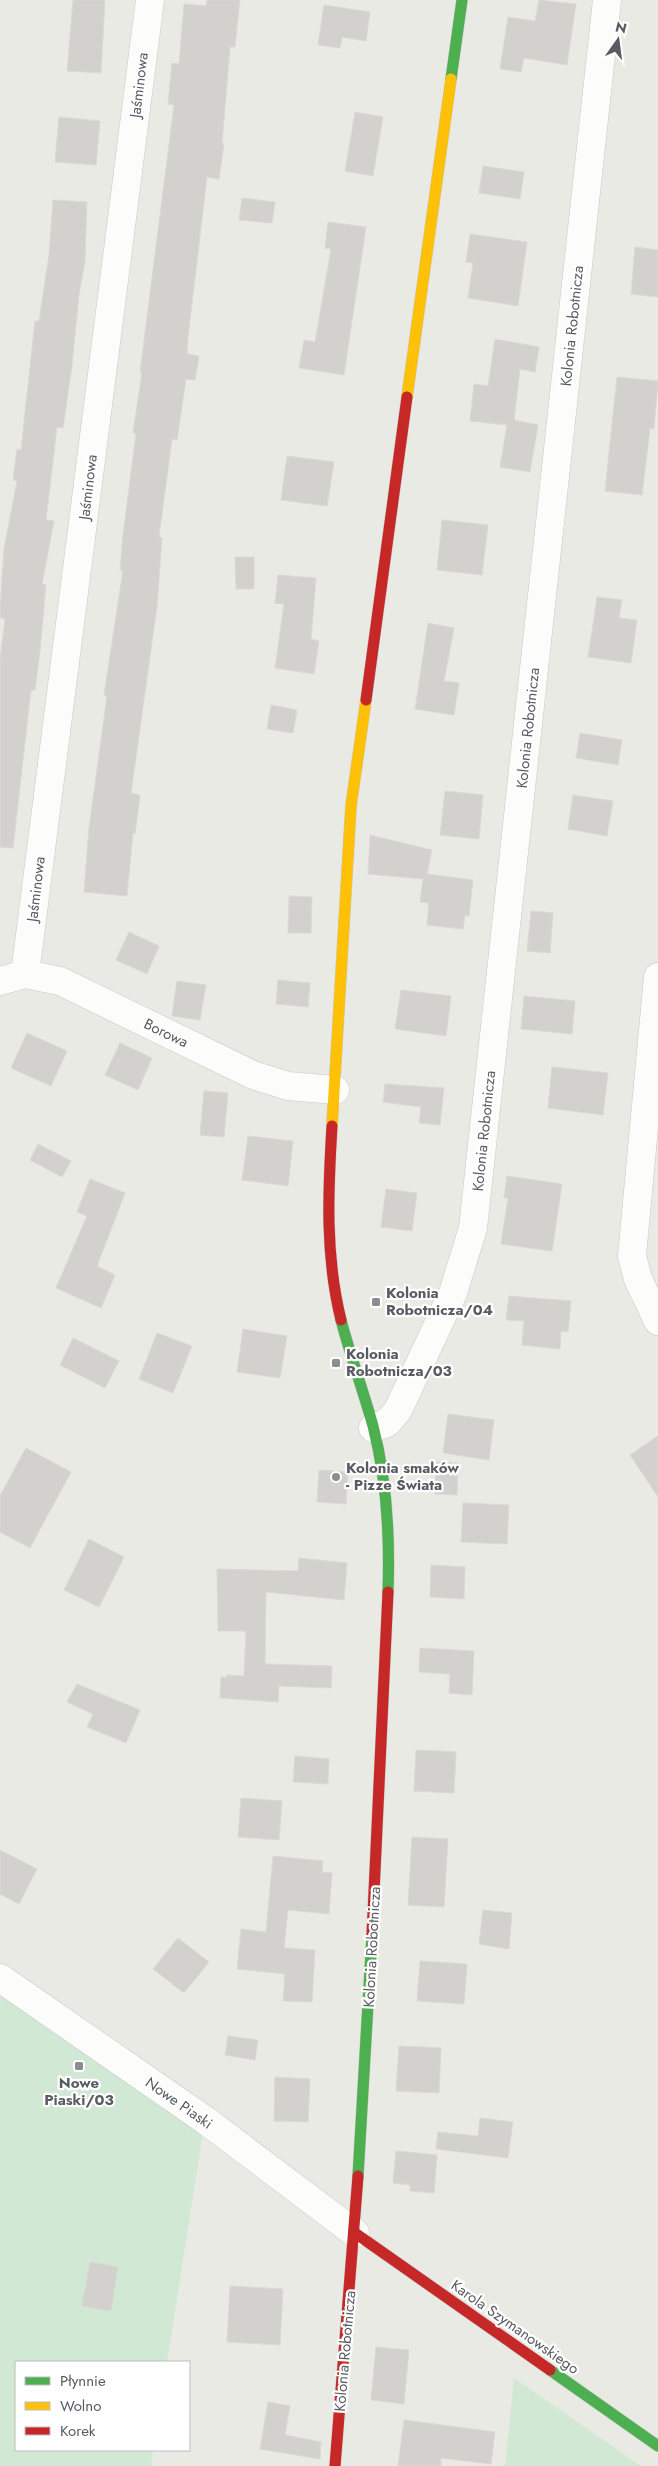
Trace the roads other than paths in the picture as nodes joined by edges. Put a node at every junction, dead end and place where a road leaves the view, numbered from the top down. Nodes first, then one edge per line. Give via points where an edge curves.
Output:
1 (150, 0) edge
2 (462, 0) edge
3 (607, 0) edge
4 (658, 977) edge
5 (12, 978) edge
6 (335, 1090) junction
7 (658, 1321) edge
8 (373, 1428) junction
9 (0, 1978) edge
10 (355, 2233) junction
11 (658, 2446) edge
12 (335, 2466) edge

1 - 5 street, Jaśminowa
2 - 6 street, Kolonia Robotnicza via 351,806
3 - 8 street, Kolonia Robotnicza via 473,1228 453,1293 398,1410 387,1423
4 - 7 street via 632,1256 638,1279
5 - 6 street, Borowa via 60,981 253,1075 288,1086
6 - 8 street, Kolonia Robotnicza via 330,1264 339,1311
8 - 10 street, Kolonia Robotnicza via 387,1505 389,1564 374,1922
9 - 10 street, Nowe Piaski via 204,2120
10 - 11 street, Karola Szymanowskiego
10 - 12 street, Kolonia Robotnicza

